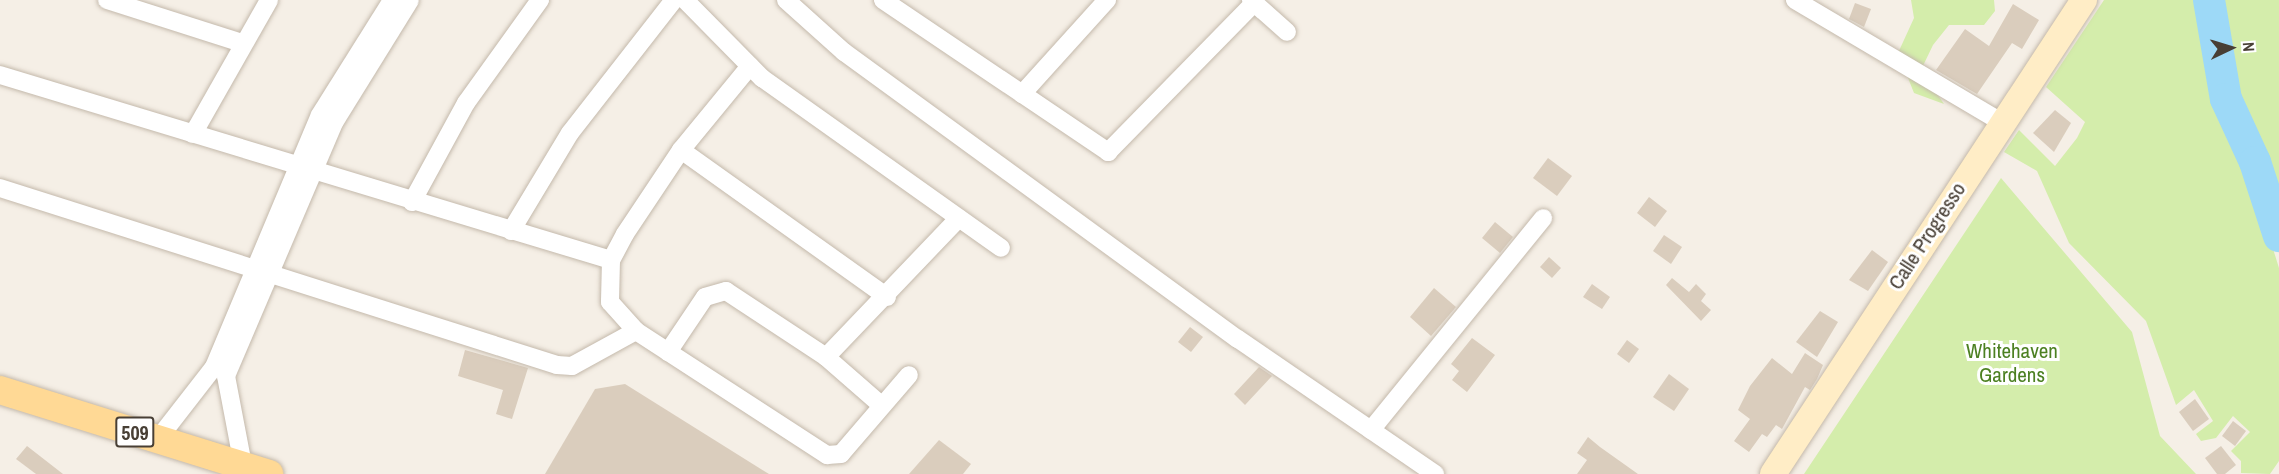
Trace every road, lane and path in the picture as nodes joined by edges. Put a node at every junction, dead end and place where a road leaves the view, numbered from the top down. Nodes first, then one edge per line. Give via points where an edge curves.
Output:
1 (107, 0) edge
2 (268, 0) edge
3 (392, 0) edge
4 (410, 0) edge
5 (540, 0) edge
6 (674, 0) edge
7 (685, 0) edge
8 (786, 0) edge
9 (884, 0) edge
10 (1107, 0) edge
11 (1795, 0) edge
12 (2084, 0) edge
13 (1253, 2) edge
14 (1287, 32) dead end
15 (242, 43) junction
16 (750, 66) junction
17 (0, 75) edge
18 (1022, 94) junction
19 (2000, 121) junction
20 (193, 134) junction
21 (681, 150) junction
22 (296, 167) junction
23 (313, 174) junction
24 (0, 189) edge
25 (412, 202) junction
26 (959, 218) junction
27 (1543, 219) dead end
28 (511, 231) junction
29 (1001, 248) dead end
30 (611, 260) junction
31 (254, 266) junction
32 (272, 272) junction
33 (887, 297) junction
34 (636, 331) junction
35 (668, 352) junction
36 (826, 357) junction
37 (218, 374) junction
38 (909, 375) dead end
39 (0, 390) edge
40 (882, 405) junction
41 (1371, 430) junction
42 (158, 439) junction
43 (243, 469) edge
44 (1435, 474) edge
45 (1773, 474) edge

1 - 15 street
2 - 15 street
3 - 22 street via 320,115
4 - 23 street via 335,121
5 - 25 street via 466,103
6 - 28 street via 570,133
7 - 16 street
8 - 41 street via 844,52
9 - 18 street
10 - 18 street
11 - 19 street
12 - 19 main road, Calle Progresso
13 - 14 street
13 - 18 street via 1108,152
15 - 20 street
16 - 21 street
16 - 26 street
17 - 20 street
19 - 45 main road, Calle Progresso
20 - 22 street
21 - 30 street
21 - 33 street
22 - 23 street
22 - 31 street
23 - 25 street
23 - 32 street
24 - 31 street
25 - 28 street
26 - 29 street
26 - 33 street
27 - 41 street
28 - 30 street
30 - 34 street via 610,302
31 - 32 street
31 - 37 street
32 - 34 street via 557,365 572,366
32 - 37 street
33 - 36 street
34 - 35 street
35 - 36 street via 705,297 726,291
35 - 40 street via 827,455 841,454
36 - 40 street
37 - 42 street
37 - 43 street
38 - 40 street
39 - 42 main road, 509
41 - 44 street
42 - 43 main road, 509

